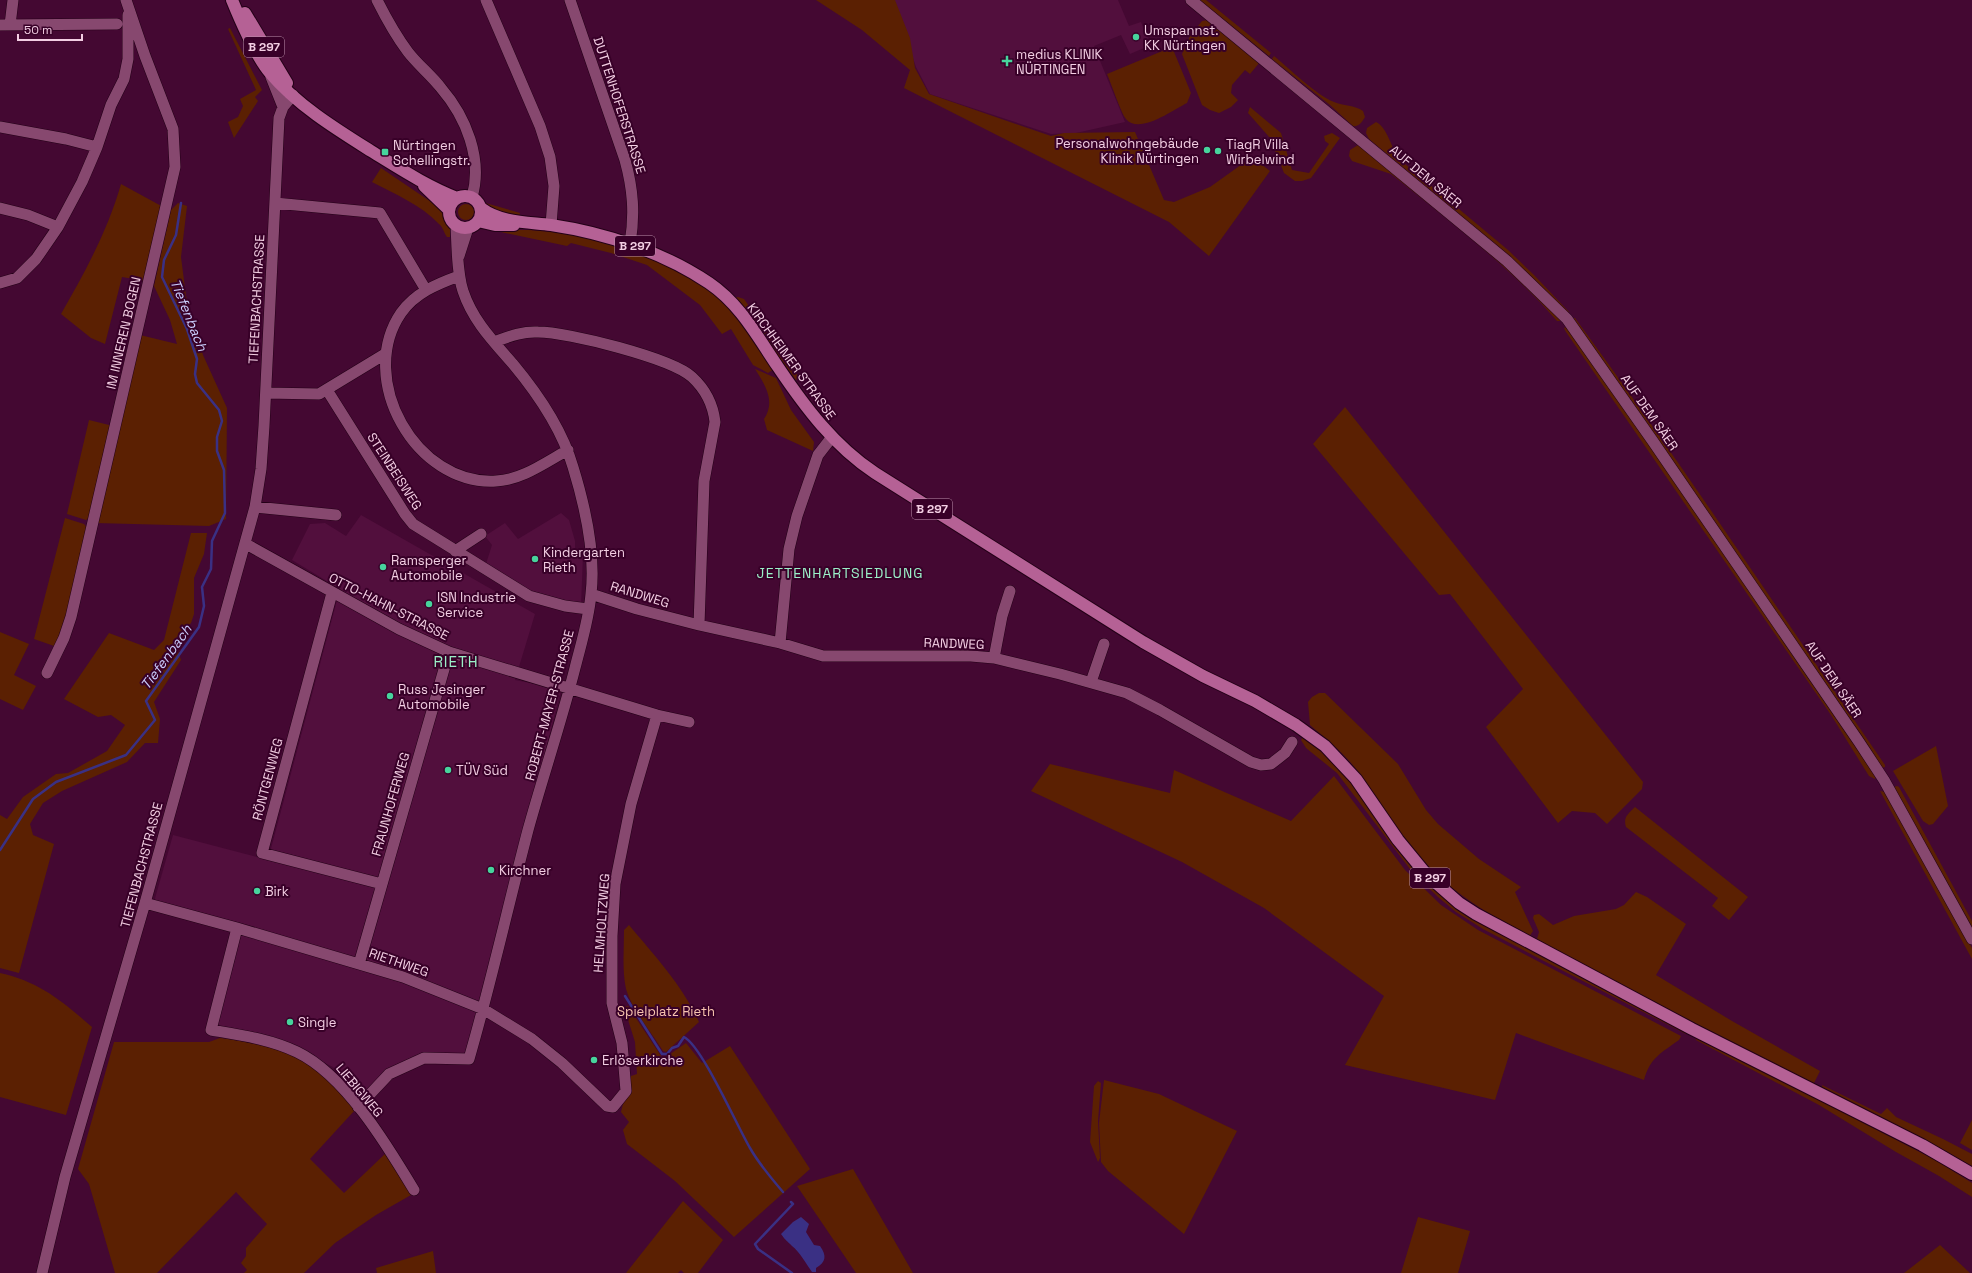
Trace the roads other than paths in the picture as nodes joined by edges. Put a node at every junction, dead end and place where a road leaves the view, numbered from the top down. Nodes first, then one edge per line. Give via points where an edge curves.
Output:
1 (13, 0) edge
2 (233, 0) edge
3 (377, 0) edge
4 (486, 0) edge
5 (570, 0) edge
6 (1191, 0) edge
7 (127, 4) edge
8 (117, 24) dead end
9 (5, 25) edge
10 (270, 72) junction
11 (293, 95) junction
12 (283, 107) junction
13 (0, 128) edge
14 (97, 147) junction
15 (419, 180) junction
16 (472, 197) junction
17 (457, 198) junction
18 (275, 203) junction
19 (0, 208) edge
20 (481, 208) junction
21 (449, 210) junction
22 (473, 224) junction
23 (533, 224) junction
24 (456, 225) junction
25 (551, 225) junction
26 (58, 227) junction
27 (630, 244) junction
28 (459, 258) junction
29 (458, 276) junction
30 (0, 283) edge
31 (426, 290) junction
32 (494, 342) junction
33 (385, 354) junction
34 (327, 390) junction
35 (266, 394) junction
36 (832, 437) junction
37 (568, 450) junction
38 (255, 507) junction
39 (336, 515) dead end
40 (481, 534) dead end
41 (246, 544) junction
42 (455, 551) junction
43 (1010, 591) dead end
44 (332, 594) junction
45 (591, 594) junction
46 (588, 609) junction
47 (698, 625) junction
48 (780, 643) junction
49 (1104, 644) dead end
50 (449, 652) junction
51 (994, 658) junction
52 (47, 673) dead end
53 (1091, 682) junction
54 (570, 688) junction
55 (657, 715) junction
56 (689, 722) dead end
57 (1292, 742) dead end
58 (382, 884) junction
59 (145, 903) junction
60 (237, 928) junction
61 (1972, 939) edge
62 (360, 964) junction
63 (483, 1009) junction
64 (358, 1107) junction
65 (613, 1107) joint
66 (1972, 1174) edge
67 (414, 1190) dead end
68 (42, 1273) edge

1 - 9 street
2 - 10 main road, B 297 via 251,42
2 - 11 main road, B 297 via 243,11
3 - 16 street via 409,53 442,88 458,112 475,154 477,171
4 - 25 street via 540,126 550,157 554,186
5 - 27 street, DUTTENHOFERSTRASSE via 631,182 634,223
6 - 61 street, AUF DEM SÄER via 1507,261 1567,319 1884,780
7 - 14 street via 128,59 124,79 111,105
7 - 52 street, IM INNEREN BOGEN via 173,129 176,167 71,617
8 - 9 street
10 - 11 main road, B 297
10 - 12 street
11 - 12 street, TIEFENBACHSTRASSE
11 - 15 main road, B 297 via 314,113
12 - 18 street, TIEFENBACHSTRASSE via 279,118
13 - 14 street
14 - 26 street
15 - 17 main road, B 297
15 - 21 main road, B 297
16 - 17 main road, B 297 via 467,195
16 - 20 main road, KIRCHHEIMER STRASSE / B 297
17 - 21 main road
18 - 31 street via 380,213
18 - 35 street, TIEFENBACHSTRASSE
19 - 26 street via 28,215
20 - 22 main road
20 - 23 main road, KIRCHHEIMER STRASSE / B 297 via 501,218
21 - 24 main road, B 297
22 - 23 main road, KIRCHHEIMER STRASSE / B 297
22 - 24 main road, KIRCHHEIMER STRASSE / B 297
22 - 28 street, ROBERT-MAYER-STRASSE
23 - 25 main road, KIRCHHEIMER STRASSE / B 297
24 - 28 street, ROBERT-MAYER-STRASSE
25 - 27 main road, KIRCHHEIMER STRASSE / B 297
26 - 30 street via 25,272 17,278
27 - 36 main road, KIRCHHEIMER STRASSE / B 297 via 694,274 726,297 752,327 801,400
28 - 29 street, ROBERT-MAYER-STRASSE
29 - 31 street
29 - 32 street, ROBERT-MAYER-STRASSE via 471,312
31 - 33 street via 402,312 390,333
32 - 37 street, ROBERT-MAYER-STRASSE via 532,388 558,428
32 - 47 street via 518,334 538,332 608,345 678,368 691,376 702,388 712,406 715,422 704,481
33 - 34 street
33 - 37 street via 388,387 406,430 424,453 452,473 466,479 503,480 532,470
34 - 35 street via 319,394
34 - 42 street, STEINBEISWEG via 405,514 413,524
35 - 38 street, TIEFENBACHSTRASSE via 261,469
36 - 48 street via 818,455 797,516 791,542
36 - 66 main road, KIRCHHEIMER STRASSE / B 297 via 862,465 988,546 1143,642 1203,676 1255,701 1325,746 1356,779 1398,840 1426,874 1459,903 1476,914 1692,1029 1922,1145
37 - 45 street, ROBERT-MAYER-STRASSE via 587,523
38 - 39 street
38 - 41 street, TIEFENBACHSTRASSE
40 - 42 street
41 - 44 street, OTTO-HAHN-STRASSE
41 - 59 street, TIEFENBACHSTRASSE
42 - 46 street, STEINBEISWEG via 529,596 565,606
43 - 51 street
44 - 50 street, OTTO-HAHN-STRASSE
44 - 58 street, RÖNTGENWEG via 262,853
45 - 46 street, ROBERT-MAYER-STRASSE
45 - 47 street, RANDWEG
46 - 54 street, ROBERT-MAYER-STRASSE
47 - 48 street, RANDWEG
48 - 51 street, RANDWEG via 823,656
49 - 53 street
50 - 54 street, OTTO-HAHN-STRASSE
50 - 58 street, FRAUNHOFERWEG
51 - 53 street, RANDWEG
53 - 57 street, RANDWEG via 1127,693 1251,762 1261,765 1270,764 1281,756
54 - 55 street, OTTO-HAHN-STRASSE
54 - 63 street, ROBERT-MAYER-STRASSE via 528,830
55 - 56 street, OTTO-HAHN-STRASSE
55 - 65 street, HELMHOLTZWEG via 631,804 615,884 612,1003 622,1043 626,1091
58 - 62 street, FRAUNHOFERWEG
59 - 60 street, RIETHWEG
59 - 68 street, TIEFENBACHSTRASSE via 80,1124
60 - 62 street, RIETHWEG
60 - 64 street, LIEBIGWEG via 211,1030 264,1040 298,1052 325,1069
62 - 63 street, RIETHWEG via 404,977
63 - 64 street, ROBERT-MAYER-STRASSE via 469,1059 424,1058 389,1074
63 - 65 street, RIETHWEG via 532,1039 562,1063 607,1106
64 - 67 street, LIEBIGWEG via 381,1136

